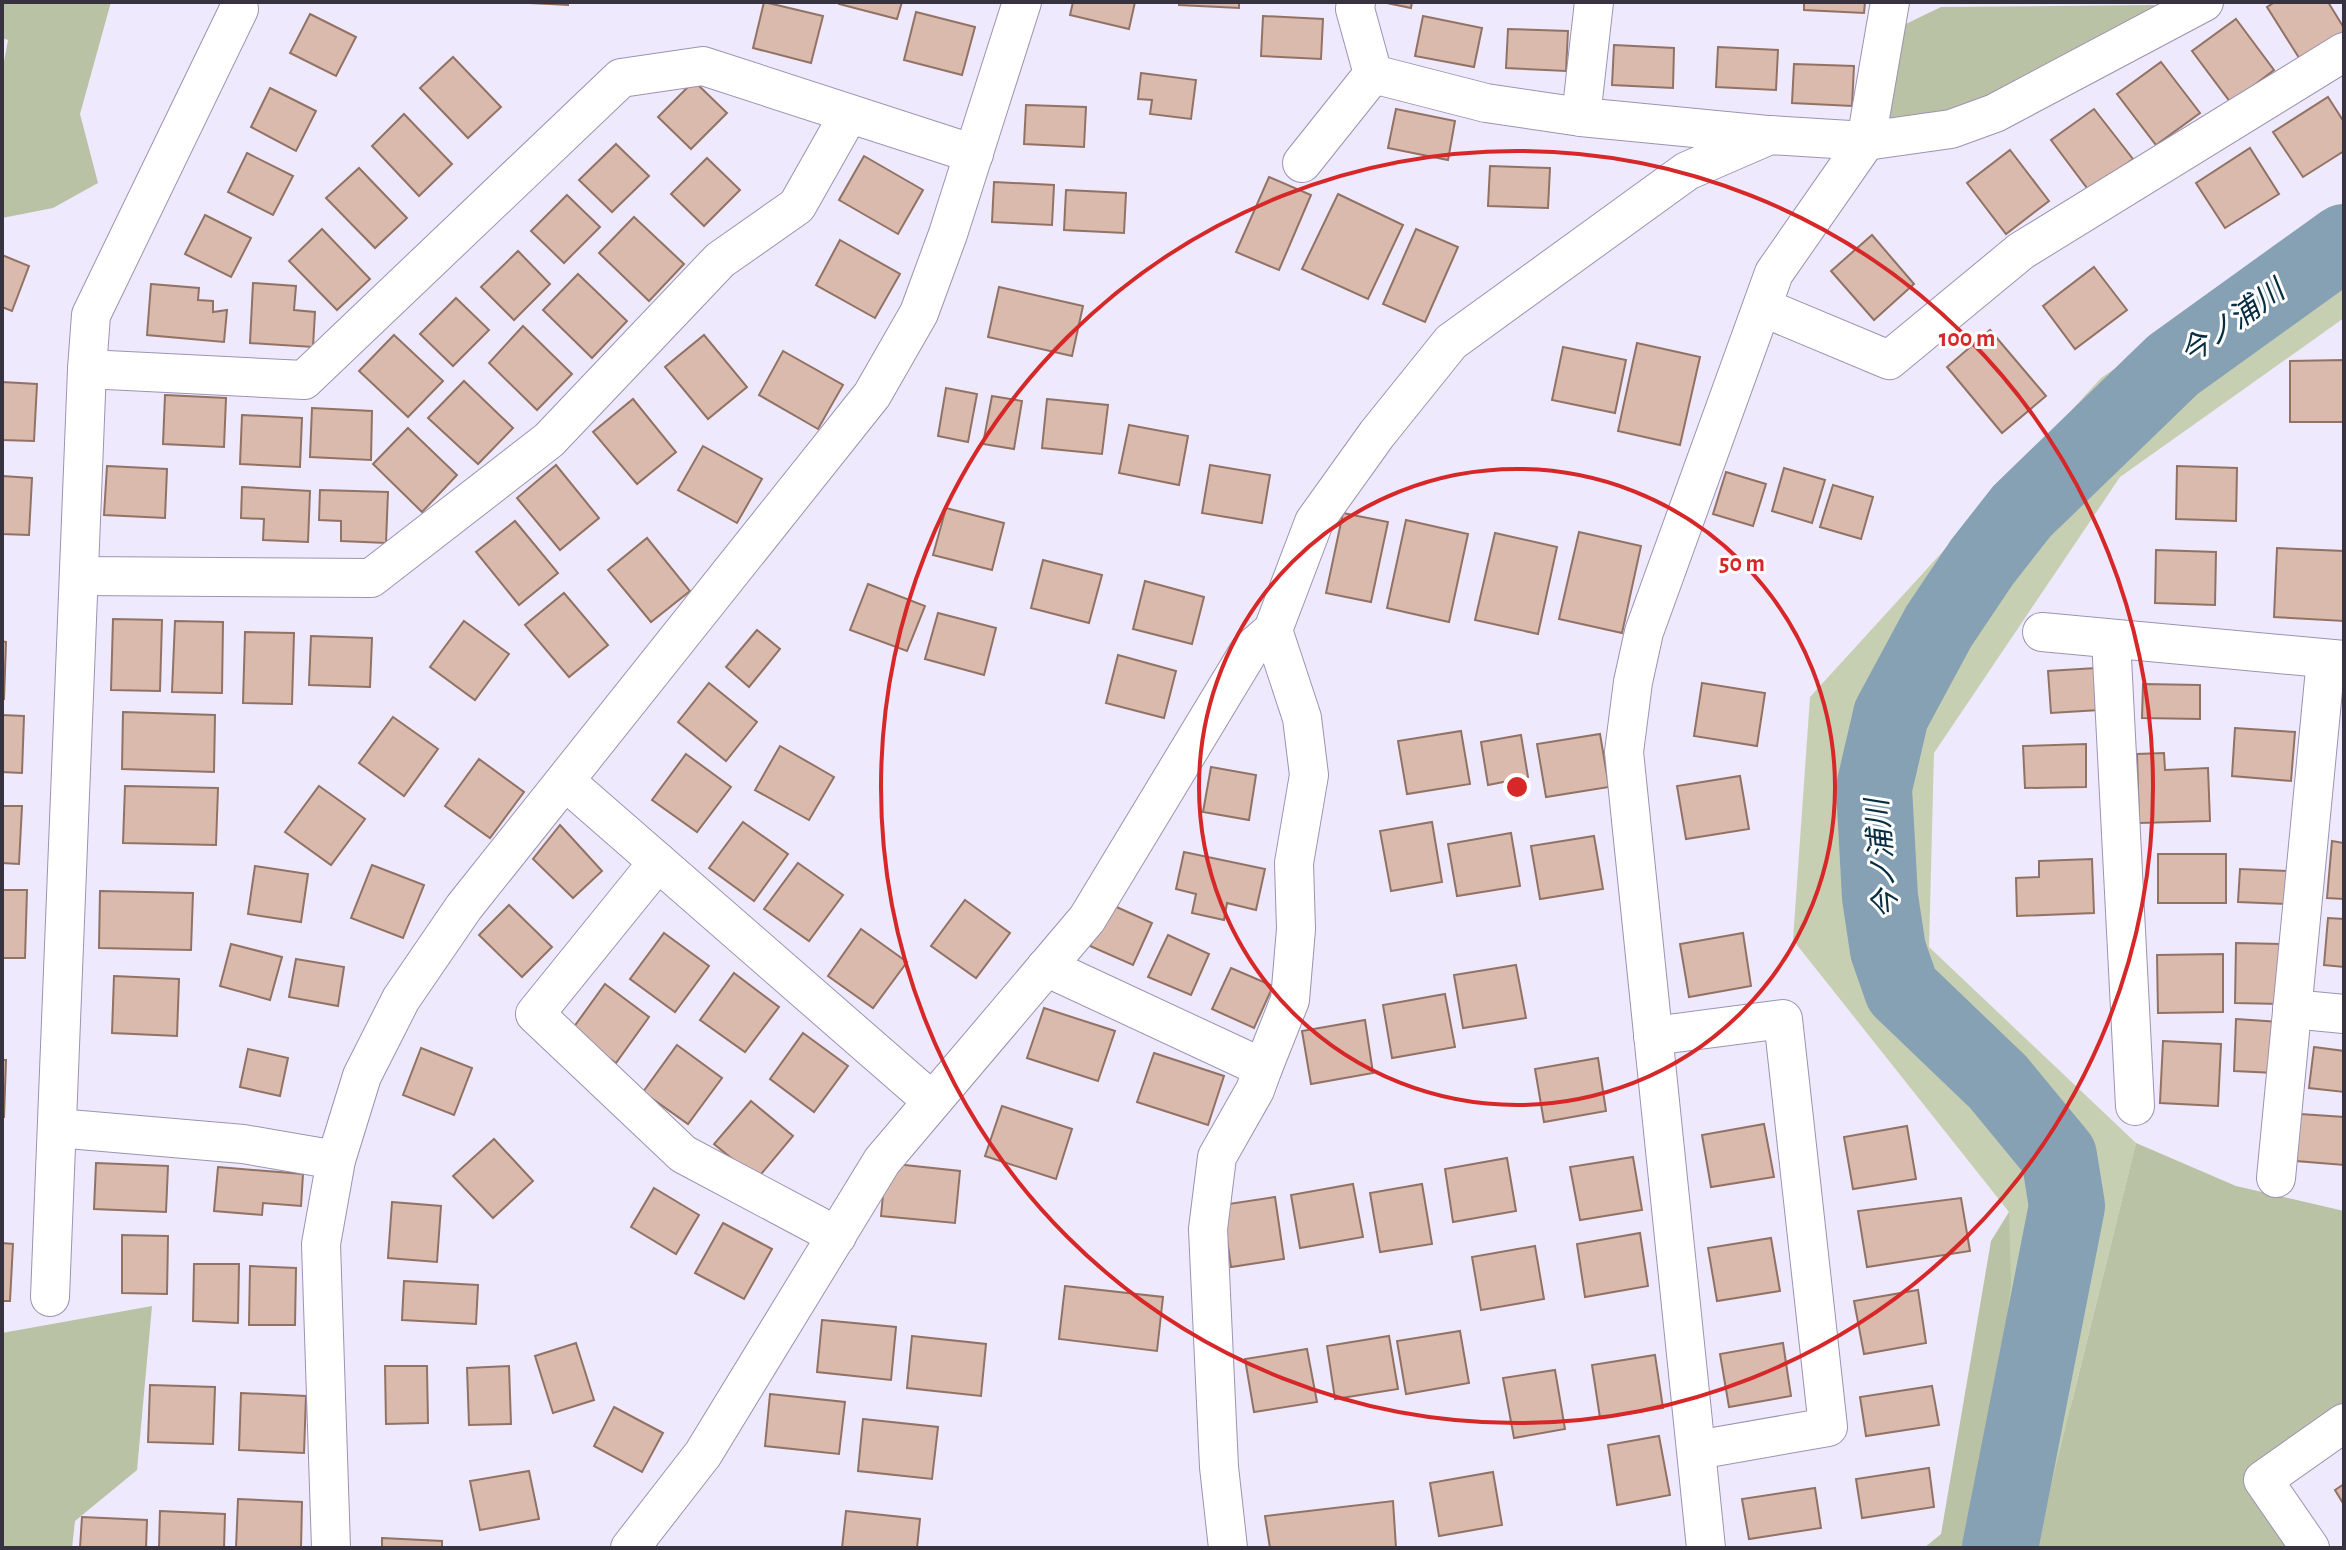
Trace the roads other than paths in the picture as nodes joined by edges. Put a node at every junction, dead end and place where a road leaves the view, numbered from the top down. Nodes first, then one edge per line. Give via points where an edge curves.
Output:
1 (1022, 2) edge
2 (1356, 2) edge
3 (1594, 2) edge
4 (1890, 2) edge
5 (2204, 2) edge
6 (239, 9) dead end
7 (2344, 52) edge
8 (1373, 74) junction
9 (849, 114) junction
10 (1581, 117) junction
11 (1770, 135) junction
12 (1866, 141) junction
13 (974, 154) junction
14 (1302, 163) dead end
15 (1762, 307) junction
16 (87, 369) junction
17 (79, 576) junction
18 (1273, 630) junction
19 (2042, 632) dead end
20 (2111, 639) junction
21 (2335, 659) edge
22 (565, 781) junction
23 (658, 862) junction
24 (1046, 967) junction
25 (2292, 1009) junction
26 (2344, 1014) edge
27 (1653, 1036) junction
28 (1263, 1068) junction
29 (932, 1101) junction
30 (2135, 1106) dead end
31 (57, 1128) junction
32 (336, 1160) junction
33 (2276, 1178) dead end
34 (837, 1236) junction
35 (50, 1297) dead end
36 (2344, 1423) edge
37 (1697, 1450) junction
38 (331, 1548) edge
39 (630, 1548) edge
40 (1228, 1548) edge
41 (1706, 1548) edge
42 (2310, 1548) edge

1 - 13 street
2 - 8 street
3 - 10 street
4 - 12 street
5 - 12 street via 1995,113 1951,129
6 - 16 street via 91,315
7 - 15 street via 2021,251 1889,360
8 - 10 street via 1486,103
8 - 14 street
9 - 13 street
9 - 16 street via 703,66 621,78 304,380
9 - 17 street via 797,206 720,260 549,440 371,578
10 - 11 street
11 - 12 street
11 - 18 street via 1687,171 1451,342 1314,522
12 - 15 street via 1774,273
13 - 22 street via 919,313 872,395
15 - 27 street via 1644,632 1633,682 1624,752
16 - 17 street
17 - 31 street
18 - 24 street via 1249,651 1087,919
18 - 28 street via 1302,718 1309,775 1294,863 1290,1000
19 - 20 street
20 - 21 street
20 - 30 street
21 - 25 street
22 - 23 street
22 - 32 street via 464,907 401,999 362,1076
23 - 29 street
23 - 34 street via 535,1014 683,1154
24 - 28 street
24 - 29 street
25 - 26 street
25 - 33 street
27 - 37 street
27 - 37 street via 1783,1019 1828,1427
28 - 40 street via 1217,1157 1208,1229
29 - 34 street via 882,1161
31 - 32 street via 243,1144
31 - 35 street
32 - 38 street via 321,1244
34 - 39 street via 703,1454
36 - 42 street via 2263,1480
37 - 41 street

